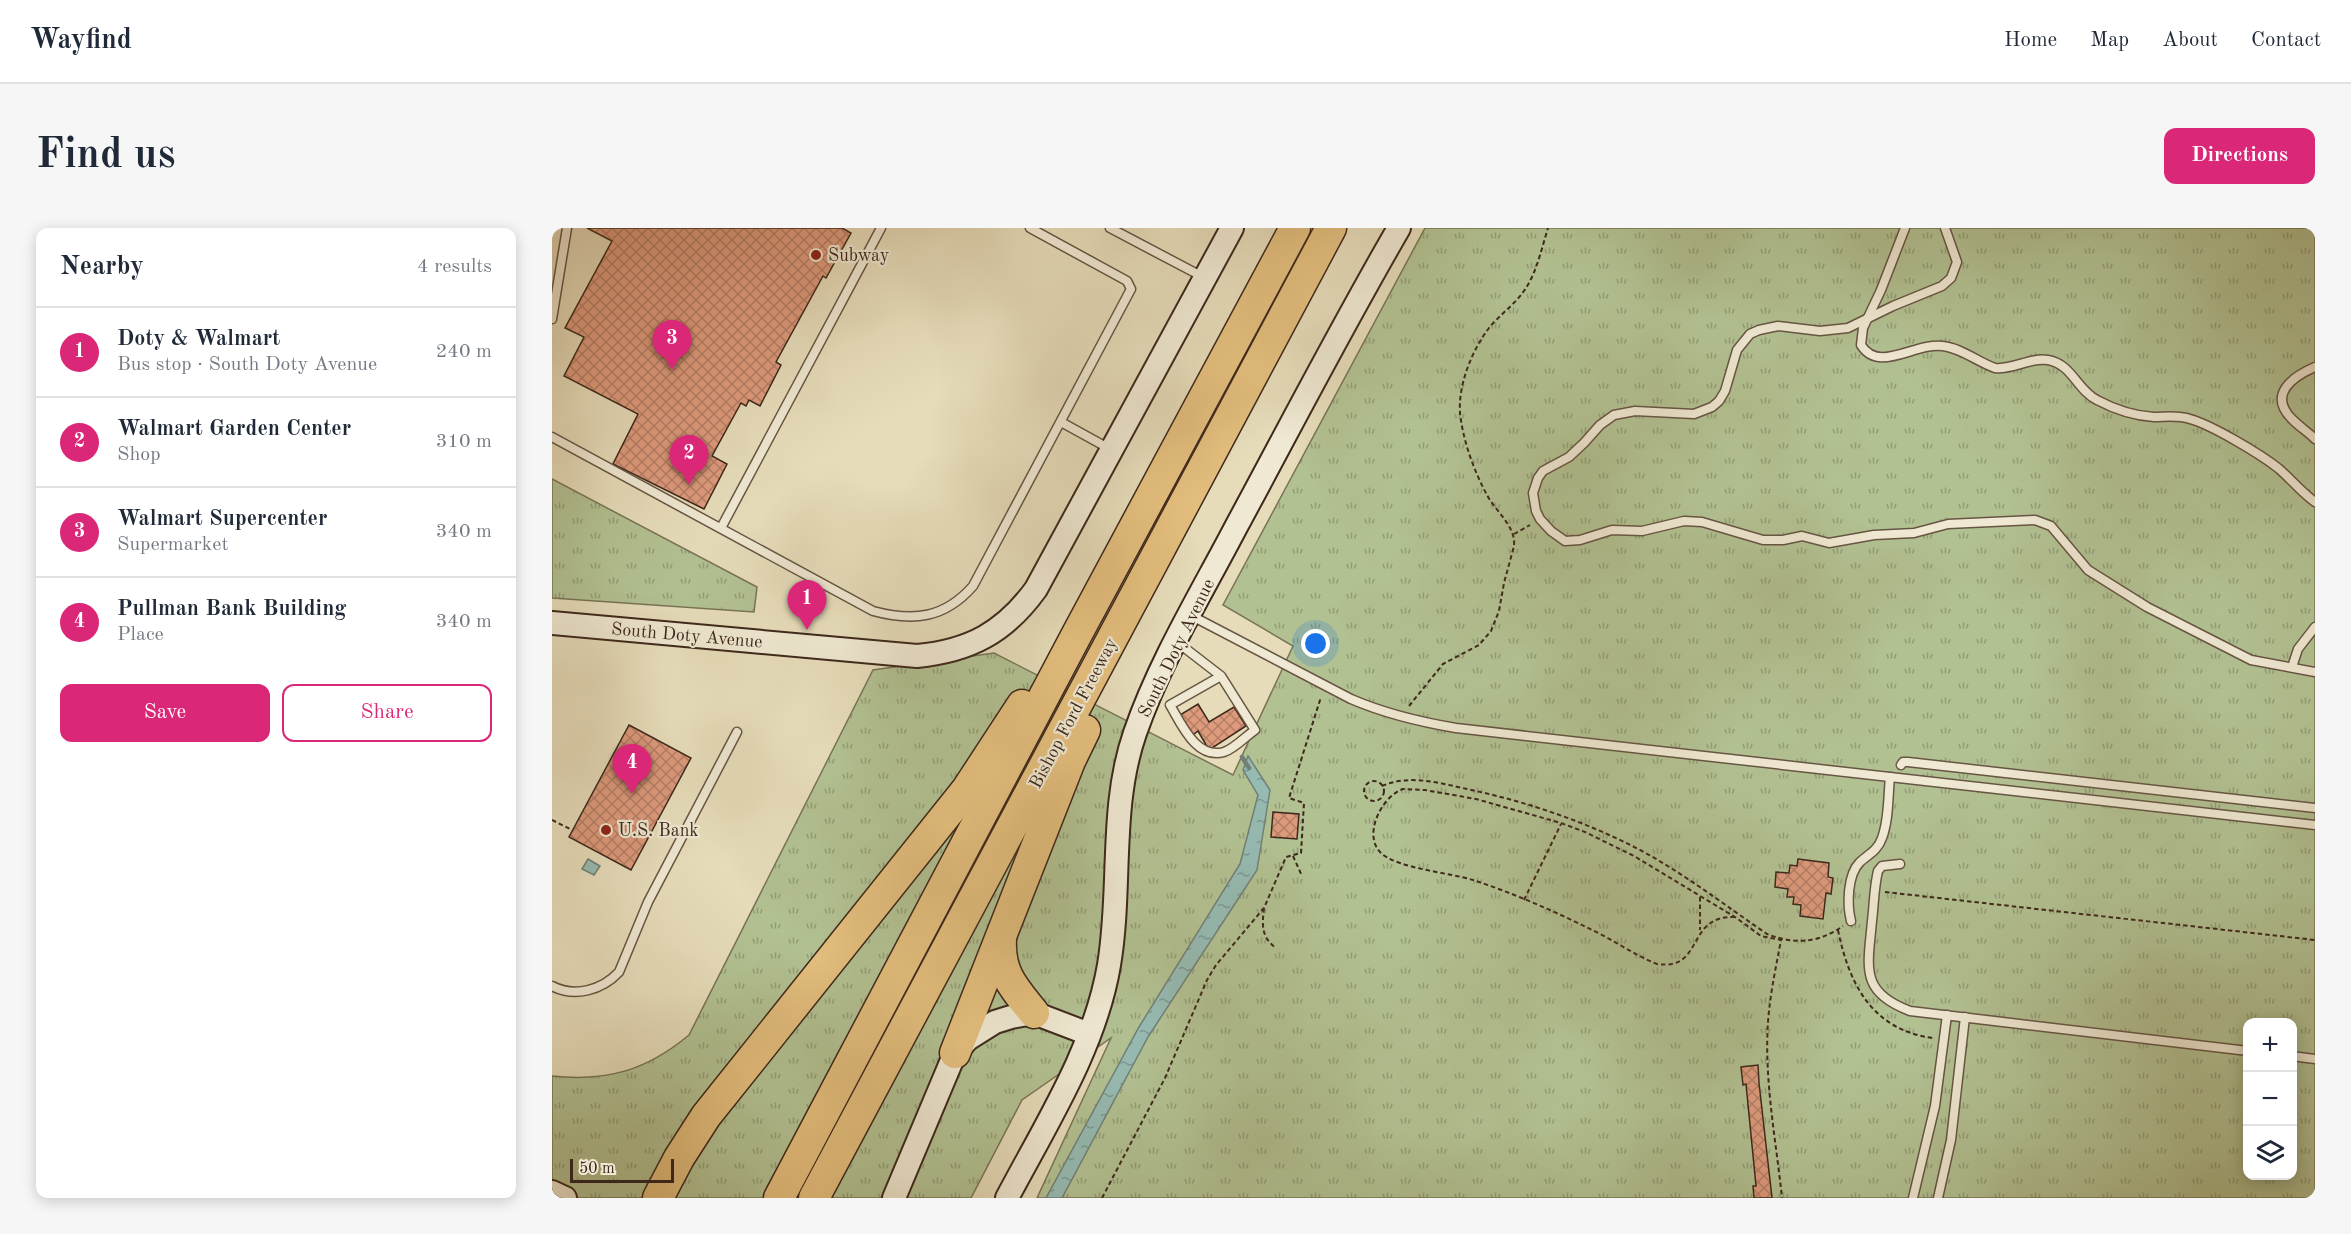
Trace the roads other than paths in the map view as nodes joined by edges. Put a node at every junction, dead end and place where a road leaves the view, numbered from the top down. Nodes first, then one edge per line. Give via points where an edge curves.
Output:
1 (567, 228) edge
2 (881, 228) edge
3 (1030, 228) edge
4 (1110, 228) edge
5 (1232, 228) edge
6 (1295, 228) edge
7 (1331, 228) edge
8 (1399, 228) edge
9 (1905, 228) edge
10 (1945, 228) edge
11 (1206, 278) junction
12 (1867, 318) junction
13 (552, 319) edge
14 (2315, 367) edge
15 (1061, 422) junction
16 (552, 437) edge
17 (2315, 439) edge
18 (1111, 449) junction
19 (2315, 502) edge
20 (721, 528) junction
21 (1154, 559) junction
22 (1190, 615) junction
23 (552, 623) edge
24 (2315, 627) edge
25 (1077, 634) junction
26 (1176, 642) junction
27 (2292, 667) junction
28 (2315, 672) edge
29 (1221, 676) junction
30 (736, 732) dead end
31 (1901, 765) dead end
32 (1890, 777) junction
33 (2315, 808) edge
34 (2315, 825) edge
35 (1900, 864) dead end
36 (1851, 921) road end
37 (1001, 936) junction
38 (552, 986) edge
39 (1034, 1013) junction
40 (1947, 1015) junction
41 (1965, 1017) junction
42 (1089, 1034) junction
43 (2243, 1051) edge
44 (955, 1053) junction
45 (2297, 1057) edge
46 (2315, 1059) edge
47 (552, 1192) edge
48 (565, 1198) edge
49 (658, 1198) edge
50 (779, 1198) edge
51 (814, 1198) edge
52 (894, 1198) edge
53 (1007, 1198) edge
54 (1913, 1198) edge
55 (1938, 1198) edge

1 - 13 lane
2 - 20 lane
3 - 15 lane via 1130,286
4 - 11 lane
5 - 11 street, South Doty Avenue
6 - 25 highway, Bishop Ford Freeway
7 - 21 highway, Bishop Ford Freeway
8 - 22 street, South Doty Avenue via 1352,308
9 - 12 lane
10 - 12 lane via 1957,262 1951,278 1932,291
11 - 18 street, South Doty Avenue
12 - 19 lane via 1862,345 1875,357 1888,358 1933,345 1947,346 1995,368 2042,360 2058,363 2086,392 2111,406 2140,415 2187,417 2206,425 2278,469
12 - 27 lane via 1834,330 1778,326 1750,334 1737,350 1719,401 1703,412 1688,415 1635,411 1607,419 1576,451 1538,478 1533,493 1540,519 1559,537 1572,542 1612,530 1642,531 1683,521 1702,522 1763,540 1802,536 1829,543 1914,533 1948,524 2035,520 2051,526 2088,570 2147,608 2251,660
14 - 17 lane via 2289,381 2283,401 2293,420
15 - 18 lane
15 - 20 lane via 973,586 962,600 942,611 911,617 873,611
16 - 20 lane
18 - 23 street, South Doty Avenue via 1024,605 993,632 954,650 896,655
21 - 37 highway via 1114,666 1070,761
21 - 51 highway, Bishop Ford Freeway
22 - 26 street, South Doty Avenue
22 - 32 lane via 1325,686 1398,716 1456,728
24 - 27 lane via 2298,649
25 - 49 highway via 1043,671 967,789 706,1116
25 - 50 highway, Bishop Ford Freeway
26 - 29 lane
26 - 42 street, South Doty Avenue via 1135,733 1127,763 1117,830 1109,967
27 - 28 lane
29 - 29 lane via 1256,730 1224,752 1210,752 1191,739 1170,705
30 - 38 lane via 648,902 619,972 611,981 589,990 567,991
31 - 33 lane via 1908,762
32 - 34 lane
32 - 36 lane via 1881,841 1854,870
35 - 40 lane via 1882,866 1876,876 1869,974 1876,990 1890,1003 1910,1011
37 - 39 highway via 1004,971
37 - 44 highway
39 - 42 street
39 - 44 street via 995,1022 968,1039
40 - 41 lane
40 - 54 lane via 1935,1106
41 - 43 lane
41 - 55 lane via 1951,1140
42 - 53 street, South Doty Avenue via 1074,1071
44 - 52 street
45 - 46 lane
47 - 48 street

